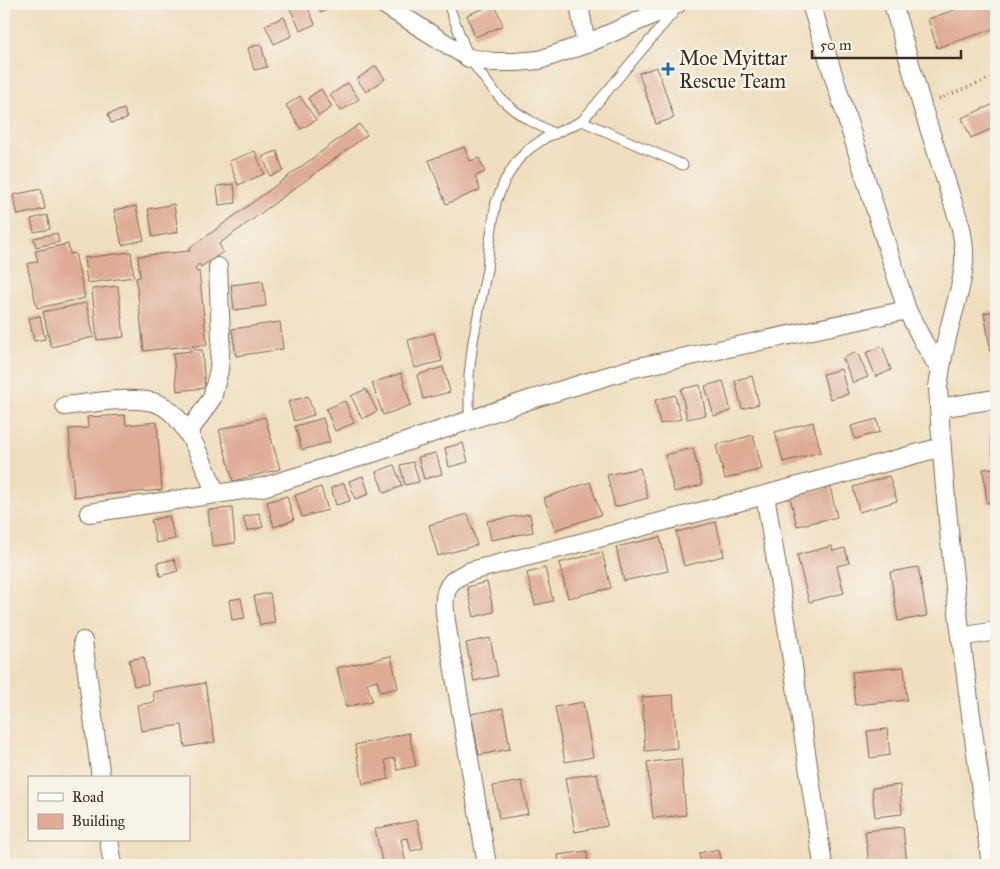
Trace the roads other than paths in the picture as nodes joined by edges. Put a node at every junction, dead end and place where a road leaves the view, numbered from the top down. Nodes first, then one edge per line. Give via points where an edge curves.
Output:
1 (383, 4) edge
2 (448, 4) edge
3 (579, 4) edge
4 (677, 4) edge
5 (681, 4) edge
6 (811, 4) edge
7 (893, 4) edge
8 (586, 44) junction
9 (469, 58) junction
10 (582, 121) junction
11 (556, 134) junction
12 (683, 165) dead end
13 (218, 267) dead end
14 (907, 310) junction
15 (940, 370) junction
16 (996, 399) edge
17 (65, 406) dead end
18 (939, 408) junction
19 (469, 420) junction
20 (188, 433) junction
21 (942, 447) junction
22 (216, 494) junction
23 (765, 495) junction
24 (89, 513) dead end
25 (996, 631) edge
26 (960, 637) junction
27 (83, 641) dead end
28 (101, 776) edge
29 (110, 842) edge
30 (113, 865) edge
31 (487, 865) edge
32 (823, 865) edge
33 (991, 865) edge

1 - 9 street
2 - 9 lane
3 - 8 street
4 - 8 street
5 - 10 lane
6 - 14 street
7 - 15 street via 961,228 964,248 960,290
8 - 9 street via 539,60 493,62
9 - 11 lane via 501,99 529,120
10 - 11 lane
10 - 12 lane
11 - 19 lane via 529,149 517,161 496,202 473,341
13 - 20 street via 219,370 212,398
14 - 15 street
14 - 19 street via 634,368
15 - 18 street
16 - 18 street
17 - 20 street via 130,400 154,402 175,416
18 - 21 street
19 - 22 street via 262,487
20 - 22 street
21 - 23 street
21 - 26 street
22 - 24 street
23 - 31 street via 471,571 451,582 444,595 445,611
23 - 32 street
25 - 26 street
26 - 33 street
27 - 28 street
29 - 30 street

